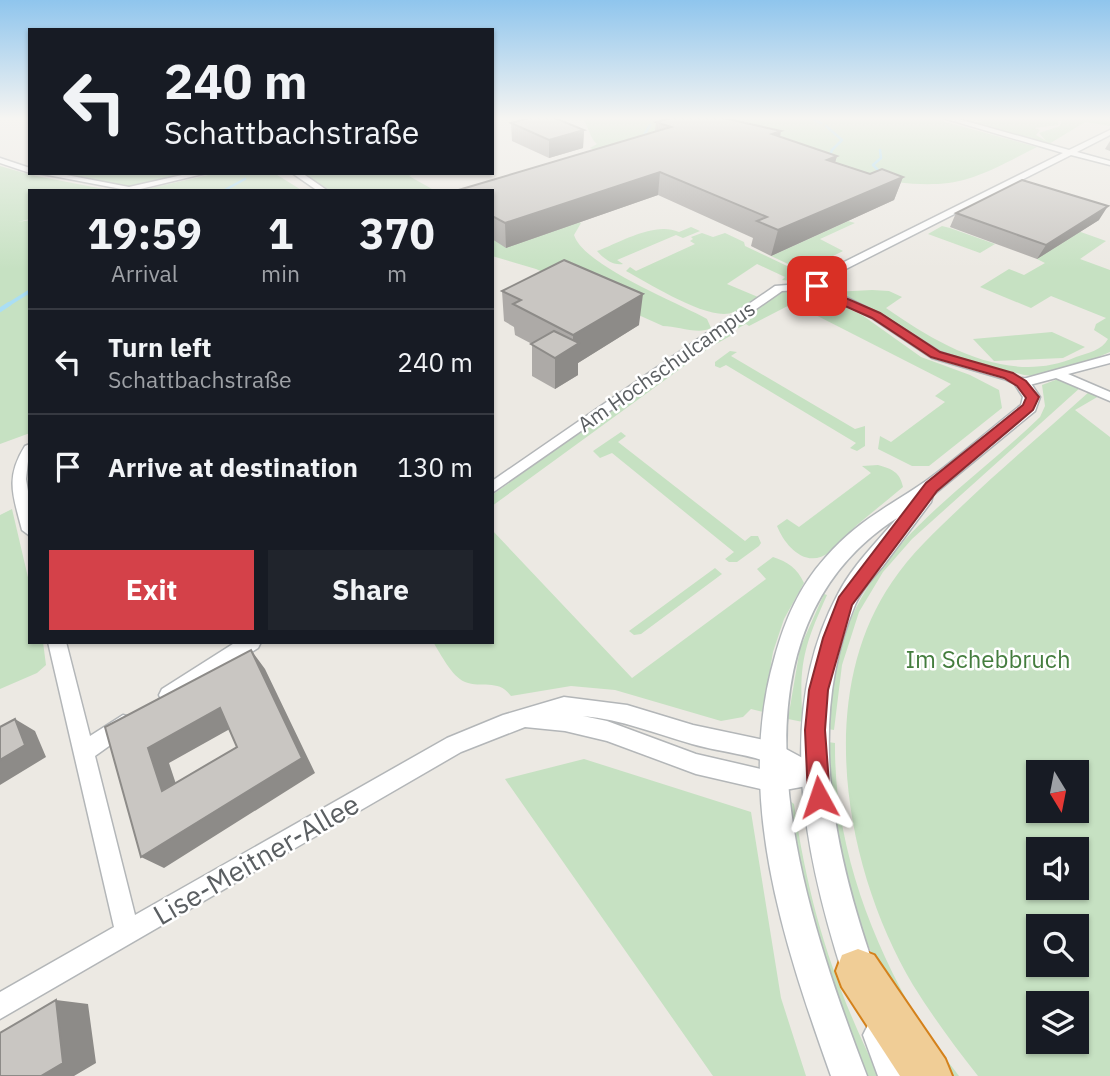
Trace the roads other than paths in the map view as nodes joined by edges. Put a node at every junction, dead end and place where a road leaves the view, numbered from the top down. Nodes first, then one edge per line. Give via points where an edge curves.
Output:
1 (1041, 168) edge
2 (52, 175) edge
3 (194, 175) edge
4 (299, 175) edge
5 (129, 189) edge
6 (129, 189) edge
7 (321, 189) edge
8 (817, 286) junction
9 (1110, 359) edge
10 (1060, 374) junction
11 (1022, 383) junction
12 (1110, 397) edge
13 (28, 452) edge
14 (494, 487) edge
15 (931, 487) junction
16 (28, 522) edge
17 (58, 644) edge
18 (250, 644) edge
19 (516, 720) junction
20 (85, 751) junction
21 (774, 767) junction
22 (816, 776) junction
23 (127, 932) junction
24 (858, 971) junction
25 (0, 1006) edge
26 (849, 1076) edge
27 (896, 1076) edge
28 (928, 1076) edge

1 - 8 street via 830,274
2 - 5 street
3 - 6 street
4 - 7 street
8 - 11 street via 876,316 936,355
8 - 14 street, Am Hochschulcampus via 779,288
9 - 10 street
10 - 11 street
10 - 12 street
11 - 15 street via 1032,397 1029,407
13 - 16 street via 18,469
15 - 21 street via 874,523 846,549 802,609 785,653 776,698
15 - 22 street via 845,602 819,690
17 - 20 street
18 - 20 street
19 - 21 street, Lise-Meitner-Allee via 565,722 607,731 696,764
19 - 21 street, Lise-Meitner-Allee via 564,706 595,708 693,735
19 - 23 street, Lise-Meitner-Allee via 454,745
20 - 23 street
21 - 22 street, Lise-Meitner-Allee
21 - 22 street, Lise-Meitner-Allee
21 - 26 street via 788,882 817,991
22 - 24 street via 839,912
23 - 25 street, Lise-Meitner-Allee
24 - 27 street
24 - 28 highway

